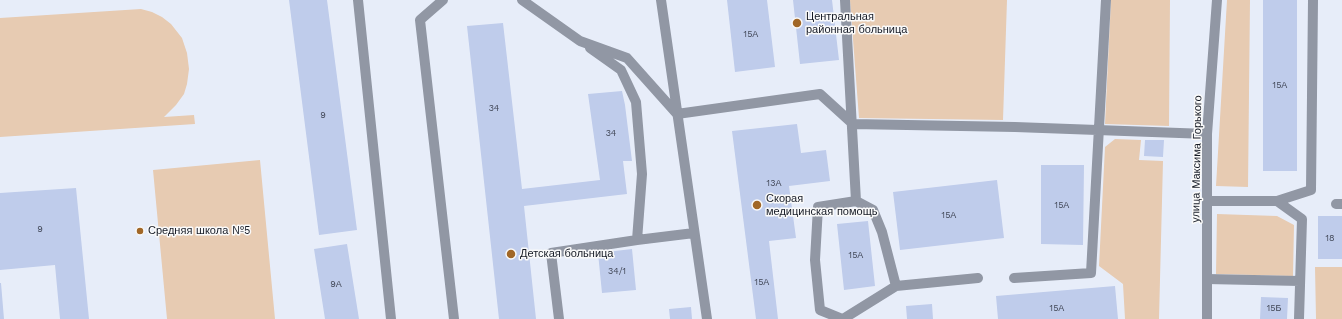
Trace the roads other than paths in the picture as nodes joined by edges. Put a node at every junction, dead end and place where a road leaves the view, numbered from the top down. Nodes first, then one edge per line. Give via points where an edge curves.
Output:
1 (358, 0) edge
2 (443, 0) edge
3 (522, 0) edge
4 (661, 0) edge
5 (845, 0) edge
6 (1106, 0) edge
7 (1217, 0) edge
8 (1313, 0) edge
9 (580, 41) junction
10 (677, 114) junction
11 (853, 124) junction
12 (1100, 130) junction
13 (1207, 134) junction
14 (856, 201) junction
15 (1207, 201) junction
16 (1277, 201) junction
17 (694, 233) junction
18 (637, 240) junction
19 (978, 278) dead end
20 (1014, 278) dead end
21 (1207, 279) junction
22 (1300, 280) junction
23 (896, 286) junction
24 (391, 319) edge
25 (454, 319) edge
26 (559, 319) edge
27 (707, 319) edge
28 (843, 319) edge
29 (1207, 319) edge
30 (1299, 319) edge

1 - 24 street
2 - 25 street via 420,20
3 - 9 street
4 - 10 street
5 - 11 street
6 - 12 street
7 - 13 street, улица Максима Горького
8 - 16 street via 1311,190
9 - 10 street via 627,58
9 - 18 street via 621,70 636,102 642,174
10 - 11 street via 820,94
10 - 17 street
11 - 12 street
11 - 14 street
12 - 13 street
12 - 20 street via 1091,273
13 - 15 street, улица Максима Горького
14 - 23 street via 873,210 882,232
14 - 28 street via 818,207 815,260 820,310
15 - 16 street
15 - 21 street, улица Максима Горького
16 - 22 street via 1302,219
17 - 18 street
17 - 27 street
18 - 26 street via 551,253
19 - 23 street
21 - 22 street
21 - 29 street, улица Максима Горького
22 - 30 street
23 - 28 street

